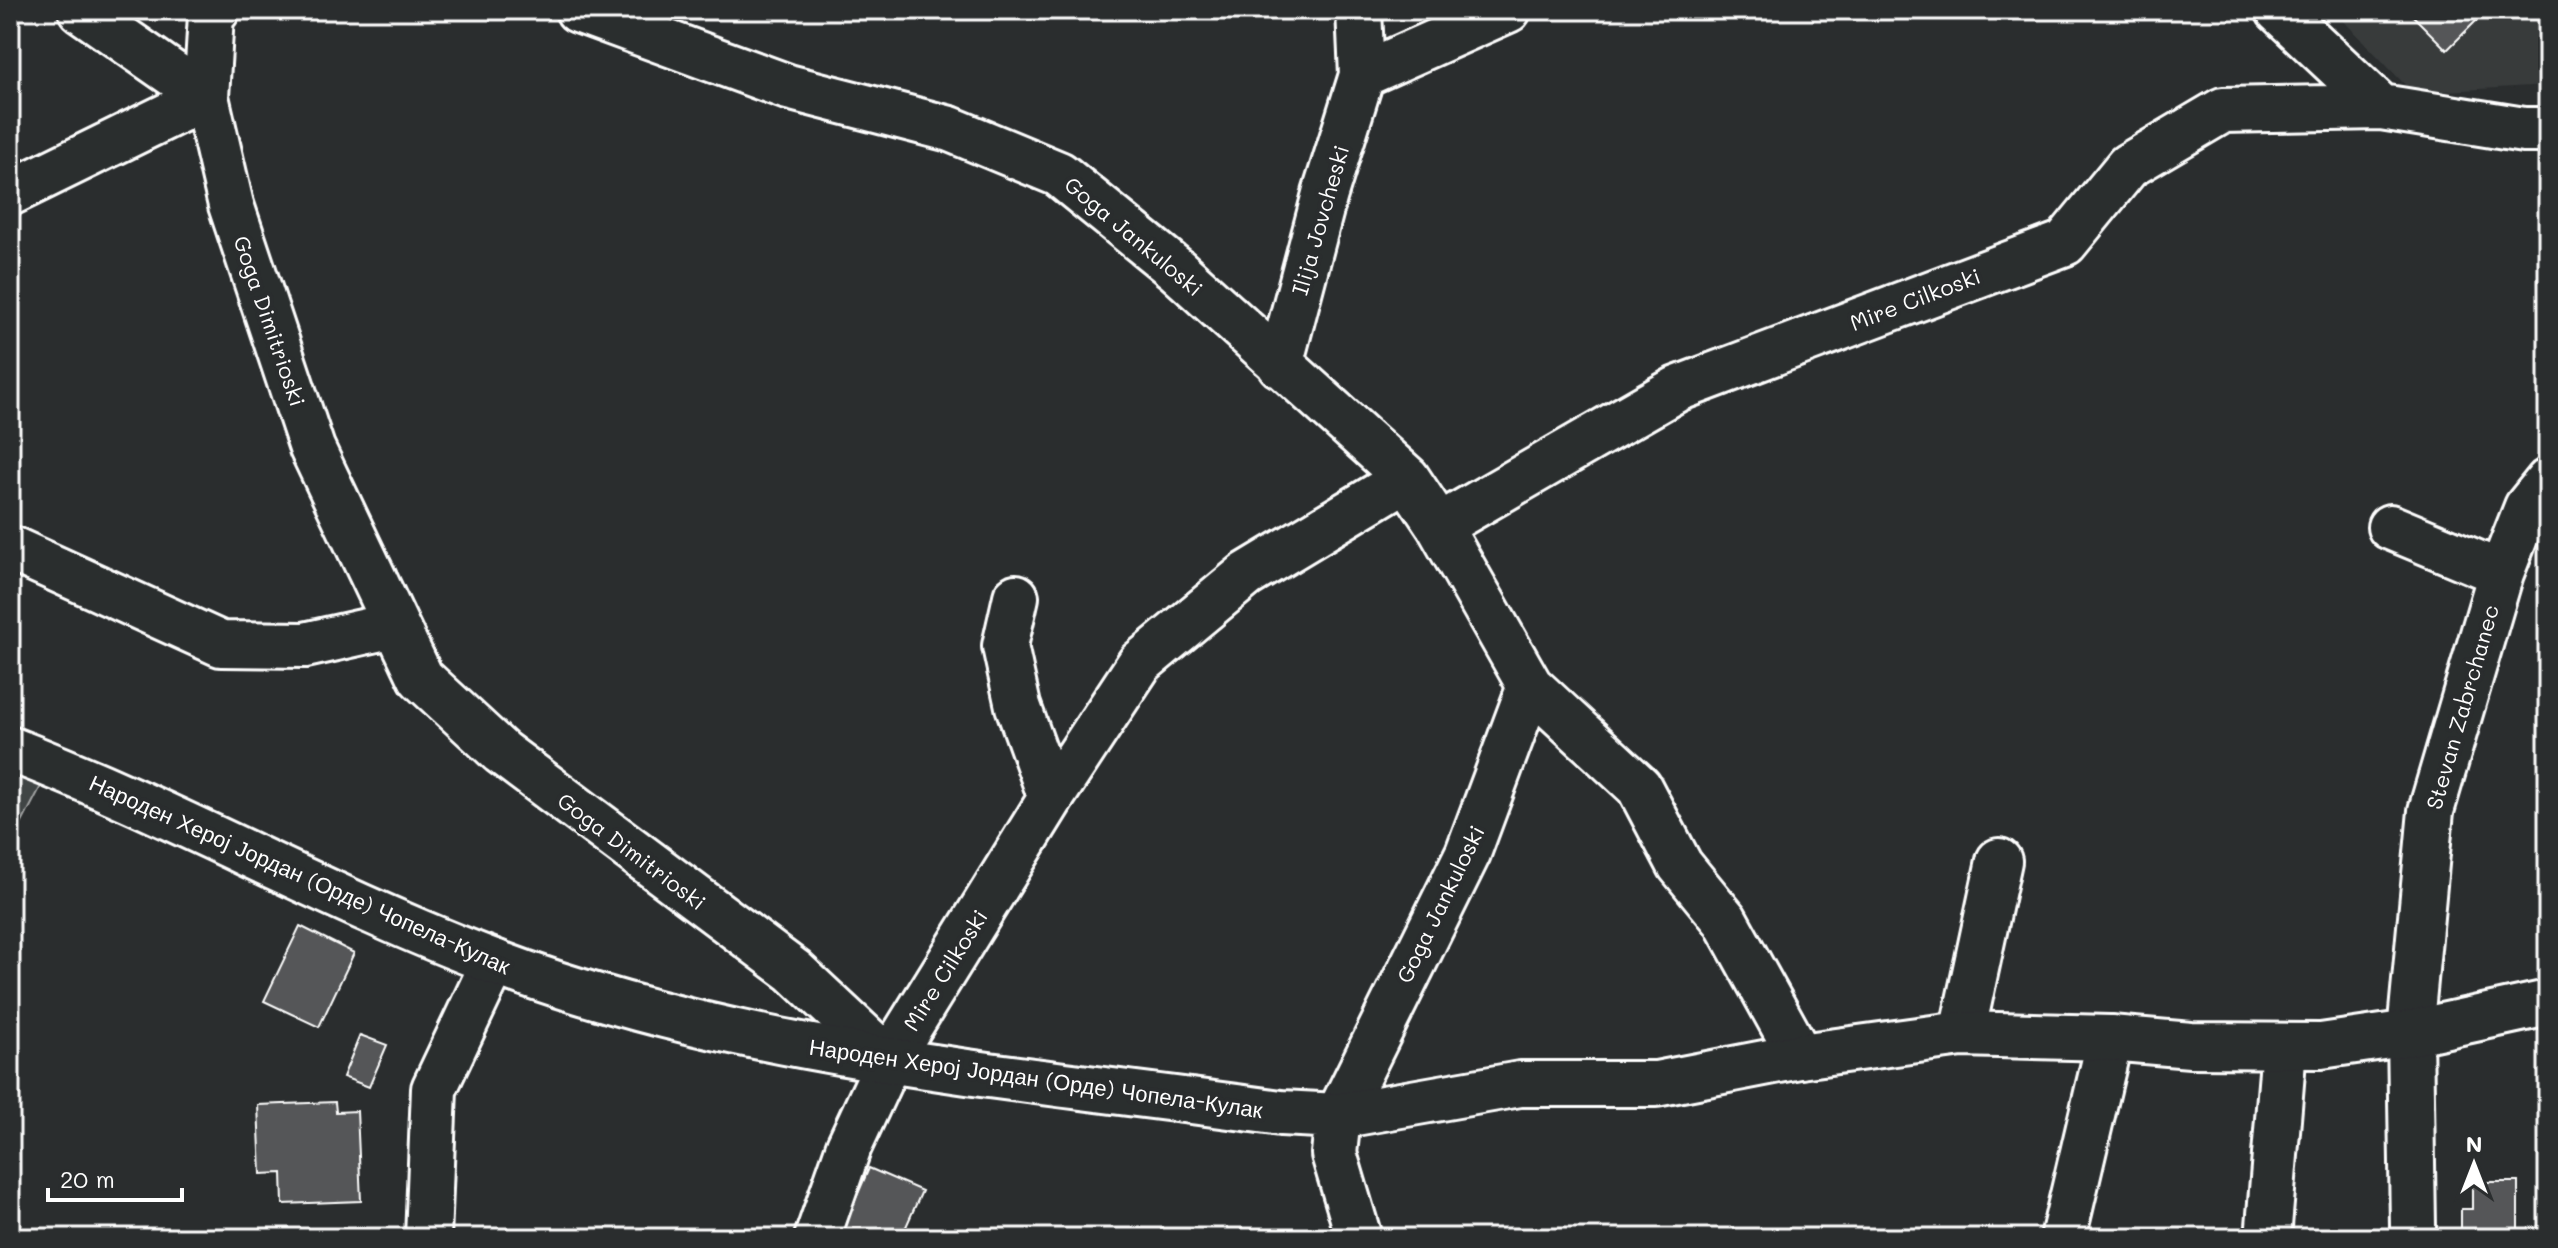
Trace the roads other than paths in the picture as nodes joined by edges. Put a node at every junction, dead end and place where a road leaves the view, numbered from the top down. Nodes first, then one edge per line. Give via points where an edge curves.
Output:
1 (81, 10) edge
2 (217, 10) edge
3 (578, 10) edge
4 (1359, 10) edge
5 (1508, 10) edge
6 (2278, 10) edge
7 (1362, 75) junction
8 (206, 97) junction
9 (2381, 107) junction
10 (2548, 130) edge
11 (10, 193) edge
12 (1280, 365) junction
13 (1407, 478) junction
14 (2548, 481) edge
15 (1439, 526) junction
16 (2390, 527) dead end
17 (10, 548) edge
18 (2501, 573) junction
19 (1016, 597) dead end
20 (394, 625) junction
21 (1530, 686) junction
22 (10, 749) edge
23 (1051, 798) junction
24 (1999, 861) dead end
25 (494, 962) junction
26 (2548, 1003) edge
27 (2410, 1033) junction
28 (1962, 1034) junction
29 (2110, 1038) junction
30 (2284, 1048) junction
31 (1800, 1056) junction
32 (889, 1060) junction
33 (1338, 1116) junction
34 (2413, 1227) dead end
35 (2066, 1237) edge
36 (428, 1238) edge
37 (817, 1238) edge
38 (1359, 1238) edge
39 (2268, 1238) edge

1 - 8 street
2 - 8 street, Goga Dimitrioski via 211,15
3 - 12 street, Goga Jankuloski via 788,87 950,129 1059,174 1176,269
4 - 7 street, Ilija Jovcheski
5 - 7 street
6 - 9 street
7 - 12 street, Ilija Jovcheski
8 - 11 street
8 - 20 street, Goga Dimitrioski via 231,205 312,448
9 - 10 street, Mire Cilkoski
9 - 15 street, Mire Cilkoski via 2223,110 2128,166 2065,243 1677,389
12 - 13 street, Goga Jankuloski
13 - 15 street, Goga Jankuloski
13 - 23 street, Mire Cilkoski via 1246,575 1140,663
14 - 18 street, Stevan Zabrchanec via 2527,507
15 - 21 street, Goga Jankuloski
16 - 18 street
17 - 20 street via 221,644 305,645
18 - 27 street, Stevan Zabrchanec via 2431,811
19 - 23 street via 1005,646 1018,706
20 - 32 street, Goga Dimitrioski via 421,678 501,752 794,971
21 - 31 street, Goga Jankuloski via 1639,787 1680,865 1725,920
21 - 33 street, Goga Jankuloski via 1468,853
22 - 25 street, Народен Херој Јордан (Орде) Чопела-Кулак
23 - 32 street, Mire Cilkoski
24 - 28 street
25 - 32 street, Народен Херој Јордан (Орде) Чопела-Кулак via 696,1025
25 - 36 street via 434,1089
26 - 27 street, Народен Херој Јордан (Орде) Чопела-Кулак
27 - 30 street, Народен Херој Јордан (Орде) Чопела-Кулак
27 - 34 street
28 - 29 street, Народен Херој Јордан (Орде) Чопела-Кулак
28 - 31 street, Народен Херој Јордан (Орде) Чопела-Кулак
29 - 30 street, Народен Херој Јордан (Орде) Чопела-Кулак
29 - 35 street
30 - 39 street
31 - 33 street, Народен Херој Јордан (Орде) Чопела-Кулак via 1656,1084 1520,1084
32 - 33 street, Народен Херој Јордан (Орде) Чопела-Кулак via 1281,1113
32 - 37 street, Mire Cilkoski via 849,1146
33 - 38 street via 1334,1154

